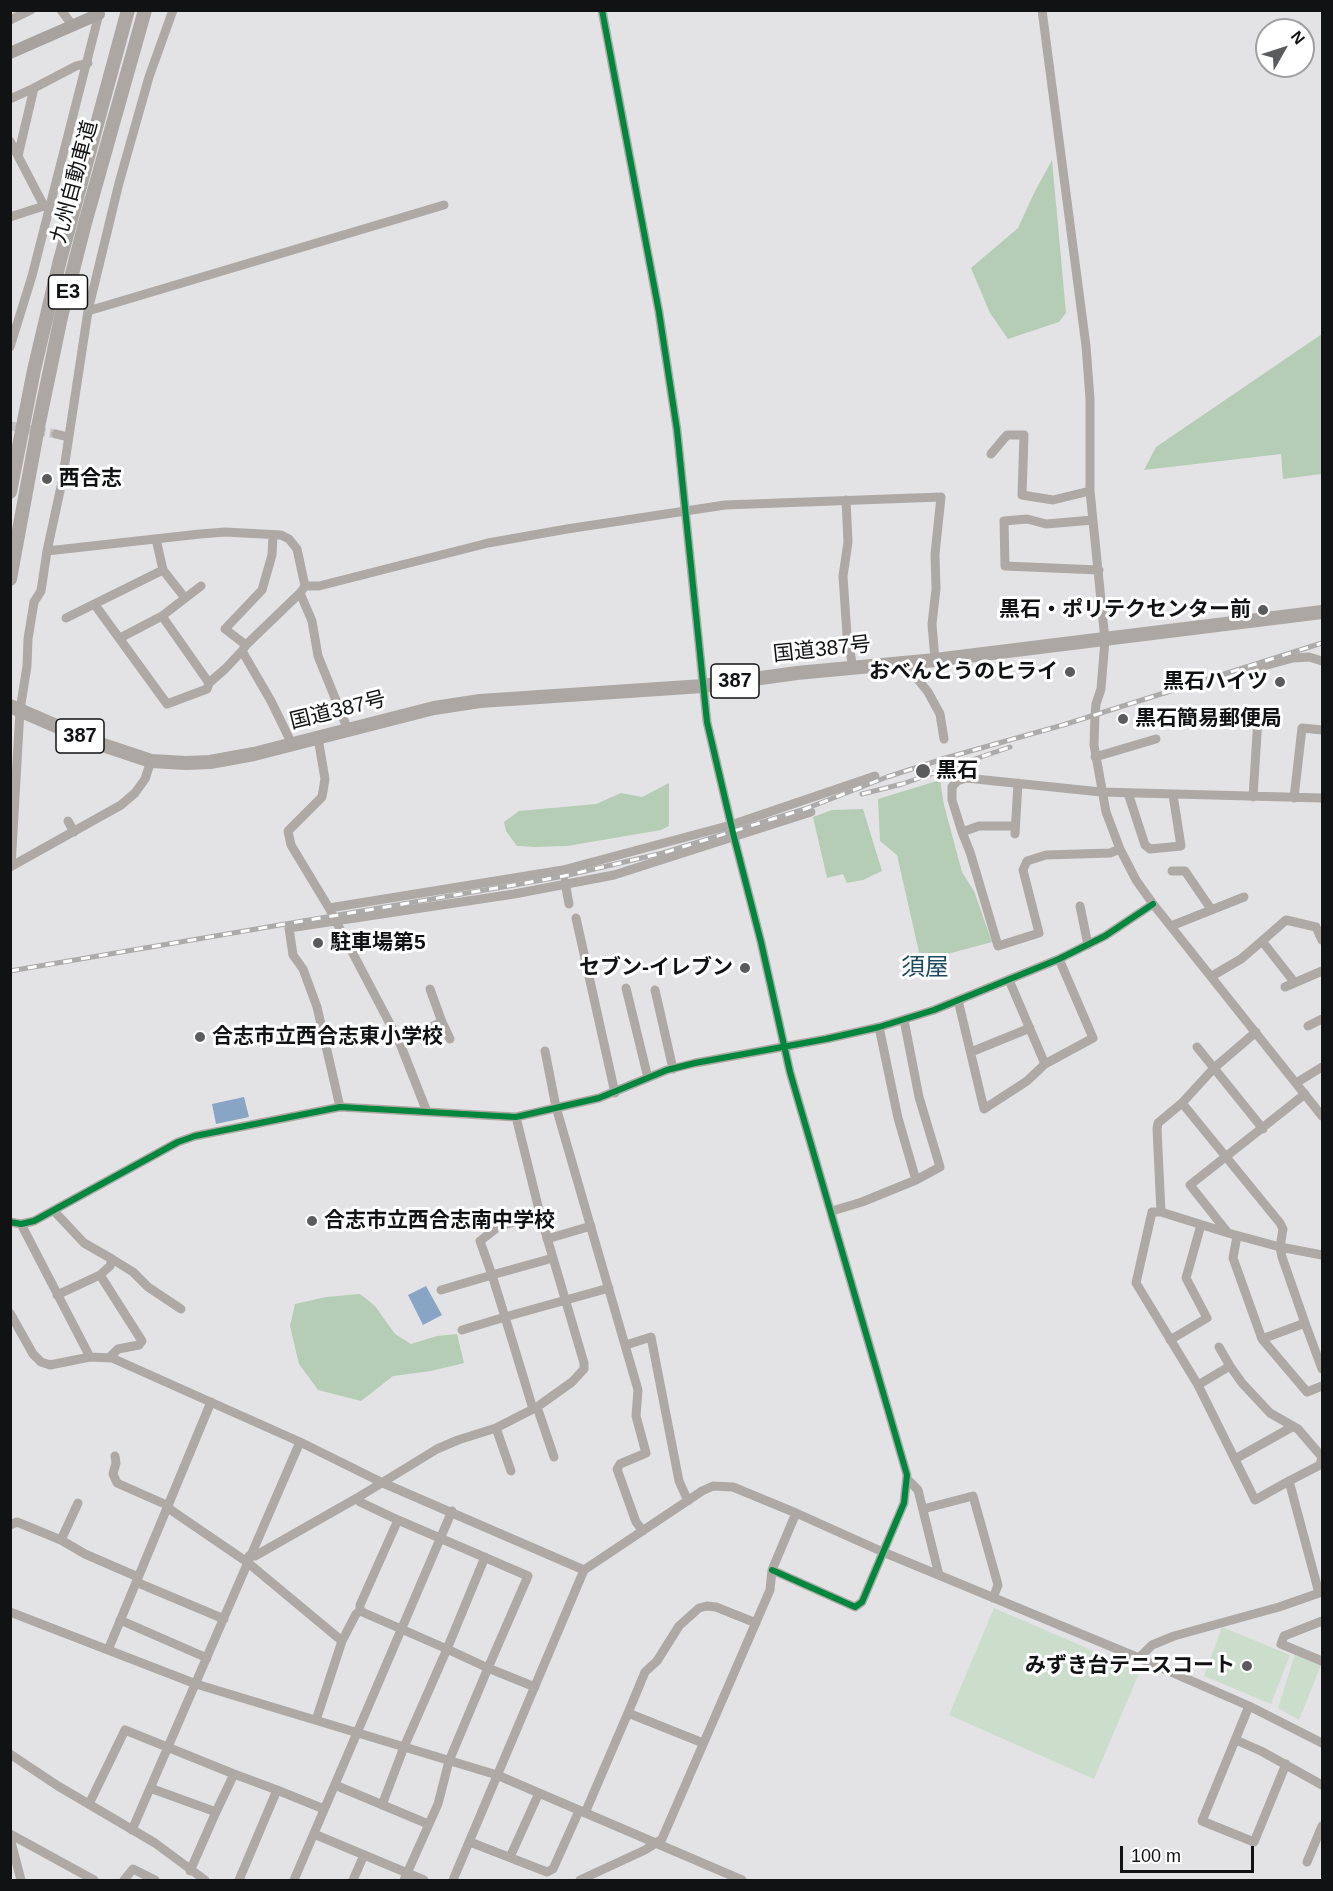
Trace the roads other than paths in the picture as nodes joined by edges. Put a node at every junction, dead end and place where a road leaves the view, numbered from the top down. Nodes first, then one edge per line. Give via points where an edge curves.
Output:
1 (31, 10) edge
2 (61, 10) edge
3 (128, 10) edge
4 (145, 10) edge
5 (173, 10) edge
6 (602, 10) edge
7 (1042, 10) edge
8 (100, 12) edge
9 (10, 20) edge
10 (73, 26) junction
11 (10, 53) edge
12 (87, 63) junction
13 (34, 88) junction
14 (10, 99) edge
15 (10, 141) edge
16 (18, 156) junction
17 (444, 205) dead end
18 (46, 208) junction
19 (10, 218) edge
20 (88, 310) junction
21 (11, 343) edge
22 (56, 434) tunnel mouth
23 (68, 437) junction
24 (991, 453) dead end
25 (1090, 491) junction
26 (10, 492) edge
27 (846, 500) junction
28 (685, 511) junction
29 (1093, 520) junction
30 (273, 535) junction
31 (156, 539) junction
32 (47, 551) junction
33 (163, 570) junction
34 (1099, 570) junction
35 (10, 579) edge
36 (201, 586) dead end
37 (303, 589) junction
38 (185, 598) junction
39 (95, 604) junction
40 (1323, 612) edge
41 (162, 616) junction
42 (66, 618) dead end
43 (120, 638) junction
44 (1105, 640) junction
45 (244, 648) junction
46 (935, 660) junction
47 (1323, 661) edge
48 (909, 663) junction
49 (853, 668) junction
50 (1249, 670) dead end
51 (209, 683) junction
52 (703, 686) junction
53 (15, 708) edge
54 (1258, 718) dead end
55 (348, 730) junction
56 (1323, 730) edge
57 (318, 738) junction
58 (944, 739) dead end
59 (1156, 739) dead end
60 (292, 744) junction
61 (1095, 757) junction
62 (151, 761) junction
63 (875, 776) dead end
64 (1018, 783) junction
65 (1101, 792) junction
66 (1128, 793) junction
67 (1173, 795) junction
68 (1253, 797) junction
69 (1294, 798) junction
70 (1323, 798) edge
71 (811, 812) dead end
72 (68, 821) dead end
73 (731, 825) junction
74 (74, 832) junction
75 (962, 832) junction
76 (734, 837) junction
77 (1120, 849) junction
78 (11, 867) edge
79 (563, 870) junction
80 (1172, 871) dead end
81 (566, 885) junction
82 (1244, 897) dead end
83 (569, 904) dead end
84 (1153, 904) junction
85 (1080, 906) dead end
86 (329, 908) junction
87 (1211, 909) junction
88 (576, 918) dead end
89 (335, 922) junction
90 (1171, 926) junction
91 (1323, 940) edge
92 (1262, 941) junction
93 (1088, 945) junction
94 (1059, 959) junction
95 (1323, 970) edge
96 (1212, 976) junction
97 (1009, 980) junction
98 (1295, 983) junction
99 (1285, 987) dead end
100 (626, 988) dead end
101 (430, 989) dead end
102 (655, 990) dead end
103 (958, 1000) junction
104 (904, 1020) junction
105 (1323, 1020) edge
106 (442, 1022) junction
107 (1308, 1026) dead end
108 (879, 1027) junction
109 (1030, 1028) junction
110 (1256, 1032) junction
111 (450, 1039) dead end
112 (399, 1041) junction
113 (784, 1045) junction
114 (1197, 1047) dead end
115 (545, 1051) dead end
116 (971, 1052) junction
117 (1045, 1064) junction
118 (1323, 1067) edge
119 (1214, 1068) junction
120 (673, 1069) junction
121 (648, 1078) junction
122 (1296, 1083) junction
123 (615, 1093) junction
124 (1305, 1094) junction
125 (1182, 1103) junction
126 (340, 1107) junction
127 (556, 1107) junction
128 (427, 1112) junction
129 (1323, 1116) edge
130 (516, 1117) junction
131 (1263, 1129) junction
132 (1226, 1156) junction
133 (916, 1180) junction
134 (54, 1211) junction
135 (832, 1211) junction
136 (1161, 1212) junction
137 (540, 1214) junction
138 (16, 1223) edge
139 (1201, 1225) junction
140 (591, 1226) junction
141 (1233, 1235) junction
142 (547, 1239) junction
143 (1280, 1247) junction
144 (1323, 1255) edge
145 (553, 1258) junction
146 (112, 1259) junction
147 (100, 1275) junction
148 (492, 1275) junction
149 (609, 1287) junction
150 (441, 1290) dead end
151 (57, 1295) junction
152 (565, 1300) junction
153 (181, 1309) dead end
154 (10, 1312) edge
155 (505, 1317) junction
156 (1305, 1323) junction
157 (462, 1330) dead end
158 (1262, 1339) junction
159 (1170, 1341) junction
160 (626, 1345) junction
161 (1219, 1347) dead end
162 (90, 1357) junction
163 (110, 1358) junction
164 (1230, 1366) junction
165 (1323, 1369) edge
166 (1198, 1385) junction
167 (1323, 1386) edge
168 (211, 1402) junction
169 (535, 1408) junction
170 (1292, 1427) junction
171 (496, 1428) junction
172 (300, 1442) junction
173 (115, 1456) dead end
174 (554, 1457) dead end
175 (1235, 1459) junction
176 (511, 1471) dead end
177 (907, 1479) junction
178 (1288, 1481) junction
179 (383, 1483) junction
180 (357, 1498) junction
181 (688, 1501) junction
182 (78, 1503) dead end
183 (168, 1507) junction
184 (923, 1509) junction
185 (452, 1511) junction
186 (796, 1513) junction
187 (398, 1520) junction
188 (10, 1525) edge
189 (642, 1531) junction
190 (441, 1538) junction
191 (61, 1540) junction
192 (883, 1552) junction
193 (485, 1557) junction
194 (248, 1559) junction
195 (584, 1570) junction
196 (772, 1570) junction
197 (939, 1575) junction
198 (137, 1580) junction
199 (1321, 1592) edge
200 (993, 1598) junction
201 (360, 1611) junction
202 (10, 1612) edge
203 (224, 1619) junction
204 (120, 1620) junction
205 (1323, 1621) edge
206 (756, 1623) junction
207 (402, 1629) junction
208 (342, 1641) junction
209 (447, 1649) junction
210 (108, 1650) junction
211 (207, 1658) junction
212 (1139, 1658) junction
213 (1323, 1661) edge
214 (489, 1668) junction
215 (196, 1684) junction
216 (535, 1687) junction
217 (1250, 1706) junction
218 (628, 1713) junction
219 (316, 1720) junction
220 (358, 1732) junction
221 (1236, 1740) junction
222 (703, 1743) junction
223 (1323, 1743) edge
224 (404, 1747) junction
225 (168, 1748) junction
226 (10, 1754) edge
227 (449, 1761) junction
228 (1286, 1764) junction
229 (234, 1774) junction
230 (497, 1775) junction
231 (335, 1785) junction
232 (1323, 1785) edge
233 (150, 1788) junction
234 (277, 1790) junction
235 (538, 1793) junction
236 (89, 1804) junction
237 (382, 1805) junction
238 (324, 1809) junction
239 (216, 1812) junction
240 (582, 1812) junction
241 (428, 1824) junction
242 (1323, 1826) edge
243 (132, 1830) junction
244 (314, 1834) junction
245 (10, 1836) edge
246 (1320, 1840) edge
247 (470, 1842) junction
248 (656, 1844) junction
249 (364, 1855) junction
250 (510, 1857) junction
251 (1307, 1862) dead end
252 (190, 1871) junction
253 (405, 1877) edge
254 (21, 1881) edge
255 (94, 1881) edge
256 (124, 1881) edge
257 (155, 1881) edge
258 (205, 1881) edge
259 (239, 1881) edge
260 (294, 1881) edge
261 (352, 1881) edge
262 (423, 1881) edge
263 (453, 1881) edge
264 (580, 1881) edge
265 (742, 1881) edge

1 - 9 street
2 - 10 street
3 - 26 highway, 九州自動車道 / E3 via 59,264
4 - 35 highway, 九州自動車道 / E3 via 61,317
5 - 20 street via 149,77
6 - 28 street via 659,312
7 - 25 street via 1086,346
8 - 10 main road
8 - 12 street
10 - 11 main road
12 - 13 street
12 - 18 street
13 - 14 street
13 - 16 street
15 - 16 street
16 - 18 street
17 - 20 street
18 - 19 street
18 - 21 street via 32,276
20 - 23 street
22 - 23 street
23 - 32 street
24 - 25 street via 1007,435 1024,435 1022,495 1053,500
25 - 29 street
27 - 28 street via 725,505
27 - 46 street via 941,497 932,624
27 - 49 street via 848,542 843,576
28 - 37 street via 488,543
28 - 52 street
29 - 34 street
29 - 34 street via 1046,524 1027,519 1004,521 1005,566
30 - 31 street via 225,532
30 - 37 street via 289,538 297,549
30 - 45 street via 262,590 225,629
31 - 32 street
31 - 33 street
32 - 53 street via 41,591 34,602 27,666
33 - 38 street
33 - 39 street
34 - 44 street
36 - 38 street
37 - 45 street
37 - 55 street via 318,656
38 - 41 street
39 - 42 street
39 - 43 street
40 - 44 highway, 国道387号 / 387
41 - 43 street
41 - 51 street
43 - 51 street via 167,704 207,689
44 - 46 highway, 国道387号 / 387
44 - 61 street via 1096,704
45 - 51 street
45 - 60 street
46 - 48 highway, 国道387号 / 387
47 - 50 street via 1293,658
48 - 49 highway, 国道387号 / 387
48 - 58 street via 940,714
49 - 52 highway, 国道387号 / 387
52 - 55 highway, 国道387号 / 387 via 480,701 434,708
52 - 73 street via 707,722
53 - 62 highway, 387 via 91,741
53 - 78 street
54 - 68 street
55 - 57 highway, 国道387号 / 387
56 - 69 street via 1302,728
57 - 60 highway, 国道387号 / 387
57 - 86 street via 325,779 322,797 288,831 291,844
59 - 61 street
60 - 62 highway, 国道387号 / 387 via 210,762
61 - 65 street
62 - 74 street via 135,793
63 - 73 street
64 - 65 street
64 - 75 street via 1015,830 979,826
64 - 75 street via 966,778 957,781 951,791
65 - 66 street
65 - 77 street
66 - 67 street
66 - 67 street via 1145,845 1150,849 1182,846
67 - 68 street
68 - 69 street
69 - 70 street
71 - 76 street
72 - 74 street
73 - 76 street
73 - 79 street
74 - 78 street
75 - 77 street via 998,946 1039,933 1023,870 1027,861 1046,855 1110,853
76 - 81 street
76 - 113 street
77 - 84 street
79 - 81 street
79 - 86 street
80 - 87 street via 1185,871
81 - 83 street
81 - 89 street
82 - 87 street
84 - 90 street
84 - 93 street
85 - 93 street
86 - 89 street
87 - 90 street
88 - 123 street
89 - 112 street
89 - 126 street via 289,928 293,955 303,969 317,1007
90 - 96 street
91 - 92 street via 1316,927 1286,920
92 - 96 street
92 - 98 street
93 - 94 street
94 - 97 street
94 - 117 street via 1093,1038
95 - 98 street
96 - 110 street
97 - 103 street
97 - 109 street
98 - 99 street
100 - 121 street
101 - 106 street
102 - 120 street
103 - 104 street
103 - 116 street
104 - 108 street
104 - 133 street via 919,1097 940,1167
105 - 107 street
106 - 111 street
106 - 112 street
108 - 113 street
108 - 133 street
109 - 116 street
109 - 117 street
110 - 119 street
110 - 122 street
112 - 128 street
113 - 120 street
113 - 135 street
114 - 119 street
115 - 127 street
116 - 117 street via 984,1109
118 - 122 street
119 - 125 street
119 - 131 street
120 - 121 street
121 - 123 street
122 - 124 street
123 - 127 street
124 - 129 street
124 - 131 street
125 - 132 street
125 - 136 street via 1158,1123
126 - 128 street
126 - 134 street via 178,1142
127 - 130 street
127 - 140 street
128 - 130 street
130 - 137 street
131 - 132 street
132 - 141 street via 1190,1185
132 - 143 street via 1283,1228
133 - 135 street
134 - 138 street via 34,1221
134 - 146 street via 84,1243
135 - 177 street
136 - 139 street
136 - 159 street via 1152,1212 1136,1284
137 - 142 street
137 - 148 street via 498,1227 480,1241
138 - 151 street
139 - 141 street
139 - 159 street via 1186,1278 1207,1318
140 - 142 street
140 - 149 street
141 - 143 street
141 - 158 street via 1233,1258
142 - 145 street
143 - 144 street
143 - 156 street
145 - 148 street
145 - 152 street
146 - 147 street
146 - 153 street
147 - 151 street
147 - 163 street via 141,1341 139,1345 118,1349
148 - 150 street
148 - 155 street
149 - 152 street
149 - 160 street
151 - 162 street
152 - 155 street
152 - 169 street via 584,1369
154 - 162 street via 41,1362 50,1365
155 - 157 street
155 - 169 street
156 - 158 street
156 - 165 street
158 - 167 street via 1307,1392
159 - 166 street
160 - 181 street via 651,1337 679,1481
160 - 189 street via 638,1390 636,1416 646,1454 620,1464 617,1469
161 - 164 street
162 - 163 street
163 - 168 street
164 - 166 street
164 - 170 street via 1270,1413
166 - 175 street
168 - 172 street
168 - 183 street
169 - 171 street
169 - 174 street
170 - 175 street
170 - 178 street via 1322,1457 1320,1465
171 - 176 street
171 - 179 street via 437,1449
172 - 179 street
172 - 194 street
173 - 183 street via 112,1474 117,1483
175 - 178 street via 1255,1500
177 - 184 street via 918,1490
177 - 192 street via 904,1503
178 - 199 street
179 - 180 street
179 - 185 street
180 - 187 street
180 - 194 street
181 - 186 street via 713,1486 724,1485
181 - 189 street
182 - 191 street
183 - 194 street
183 - 198 street
184 - 197 street
184 - 200 street via 973,1496 998,1585
185 - 190 street
185 - 195 street
186 - 192 street
186 - 196 street
187 - 190 street
187 - 201 street
188 - 191 street via 17,1522
189 - 195 street
190 - 193 street
190 - 207 street
191 - 198 street
192 - 196 street via 862,1602 855,1607
192 - 197 street
193 - 209 street
193 - 214 street via 528,1576
194 - 203 street
194 - 208 street
195 - 216 street
196 - 206 street via 770,1590
197 - 200 street
198 - 203 street
198 - 204 street
199 - 212 street via 1174,1636 1152,1645
200 - 212 street
201 - 207 street
201 - 208 street
202 - 210 street
203 - 211 street
204 - 210 street
204 - 211 street
205 - 213 street via 1284,1636 1281,1644
206 - 218 street via 716,1607 699,1608 679,1626 657,1661 645,1672
206 - 222 street
207 - 209 street
207 - 220 street
208 - 219 street
209 - 214 street
209 - 224 street
210 - 215 street
211 - 215 street
212 - 217 street
214 - 216 street
214 - 227 street
215 - 219 street
215 - 225 street
216 - 230 street
217 - 221 street
217 - 223 street
218 - 222 street
218 - 240 street
219 - 220 street
220 - 224 street
220 - 231 street
221 - 228 street
221 - 228 street via 1202,1821 1254,1842
222 - 248 street via 662,1839
224 - 227 street
224 - 237 street
225 - 229 street
225 - 233 street
225 - 236 street via 125,1730
226 - 236 street
227 - 230 street
227 - 241 street via 438,1804
228 - 232 street
229 - 234 street
229 - 239 street
230 - 235 street
230 - 247 street
231 - 237 street
231 - 238 street
233 - 239 street
233 - 243 street
234 - 238 street
234 - 259 street
235 - 240 street
235 - 250 street
236 - 243 street
237 - 241 street
238 - 244 street
239 - 252 street
240 - 248 street
240 - 250 street via 553,1869 547,1872
241 - 253 street
242 - 246 street
243 - 252 street
244 - 249 street
244 - 260 street
245 - 254 street
245 - 255 street
246 - 251 street
247 - 250 street
247 - 263 street
248 - 264 street
248 - 265 street
249 - 253 street
249 - 261 street
252 - 258 street
253 - 262 street
256 - 257 street via 133,1869

